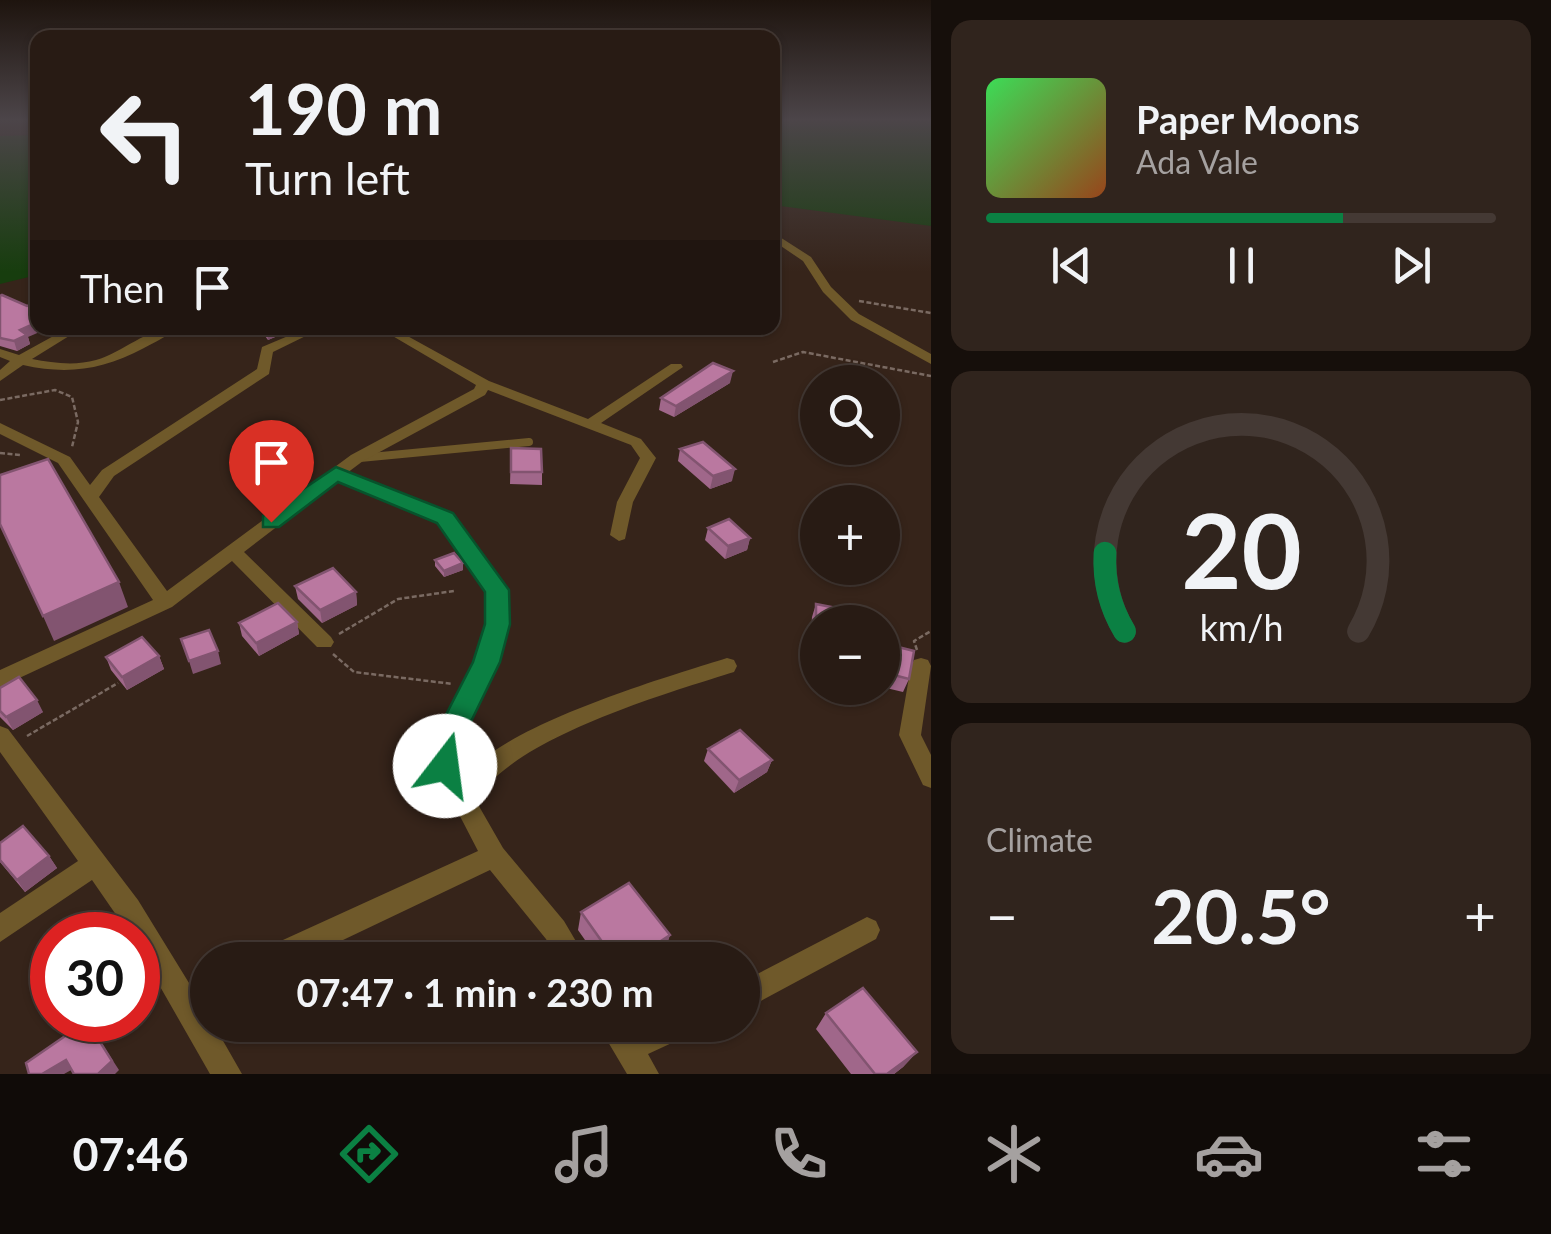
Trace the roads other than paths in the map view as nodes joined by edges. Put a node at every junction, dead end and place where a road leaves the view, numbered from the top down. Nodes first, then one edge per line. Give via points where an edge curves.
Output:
1 (780, 240) edge
2 (64, 335) edge
3 (157, 335) edge
4 (300, 335) edge
5 (398, 335) edge
6 (0, 352) edge
7 (20, 360) junction
8 (931, 360) edge
9 (676, 367) dead end
10 (0, 376) edge
11 (484, 384) junction
12 (593, 422) junction
13 (0, 428) edge
14 (529, 442) dead end
15 (357, 458) junction
16 (336, 474) junction
17 (90, 497) junction
18 (619, 535) dead end
19 (234, 553) junction
20 (165, 602) junction
21 (325, 644) road end
22 (728, 666) dead end
23 (921, 666) road end
24 (0, 679) edge
25 (4, 741) edge
26 (931, 778) edge
27 (464, 802) junction
28 (494, 856) junction
29 (96, 862) junction
30 (0, 929) edge
31 (867, 930) dead end
32 (310, 942) edge
33 (562, 942) edge
34 (190, 985) edge
35 (760, 987) edge
36 (215, 1042) edge
37 (622, 1042) edge
38 (227, 1074) edge
39 (644, 1074) edge

1 - 8 street via 807,259 838,301
2 - 7 street
3 - 7 street via 87,369
4 - 17 street via 266,350 264,372 108,473
5 - 11 street
6 - 7 street
7 - 10 street
9 - 12 street
11 - 12 street
11 - 15 street
12 - 18 street via 636,442 648,458 625,502
13 - 17 street via 64,460
14 - 15 lane via 473,444 402,459
15 - 16 street
16 - 19 street
16 - 27 street via 445,518 497,590 493,642 445,744 445,766
17 - 20 street
19 - 20 street
19 - 21 street
20 - 24 street
22 - 27 street via 516,750 481,773
23 - 26 street via 910,735
25 - 29 street
27 - 28 street
28 - 32 street
28 - 33 street
29 - 30 street
29 - 34 street
31 - 35 street
36 - 38 street
37 - 39 street

